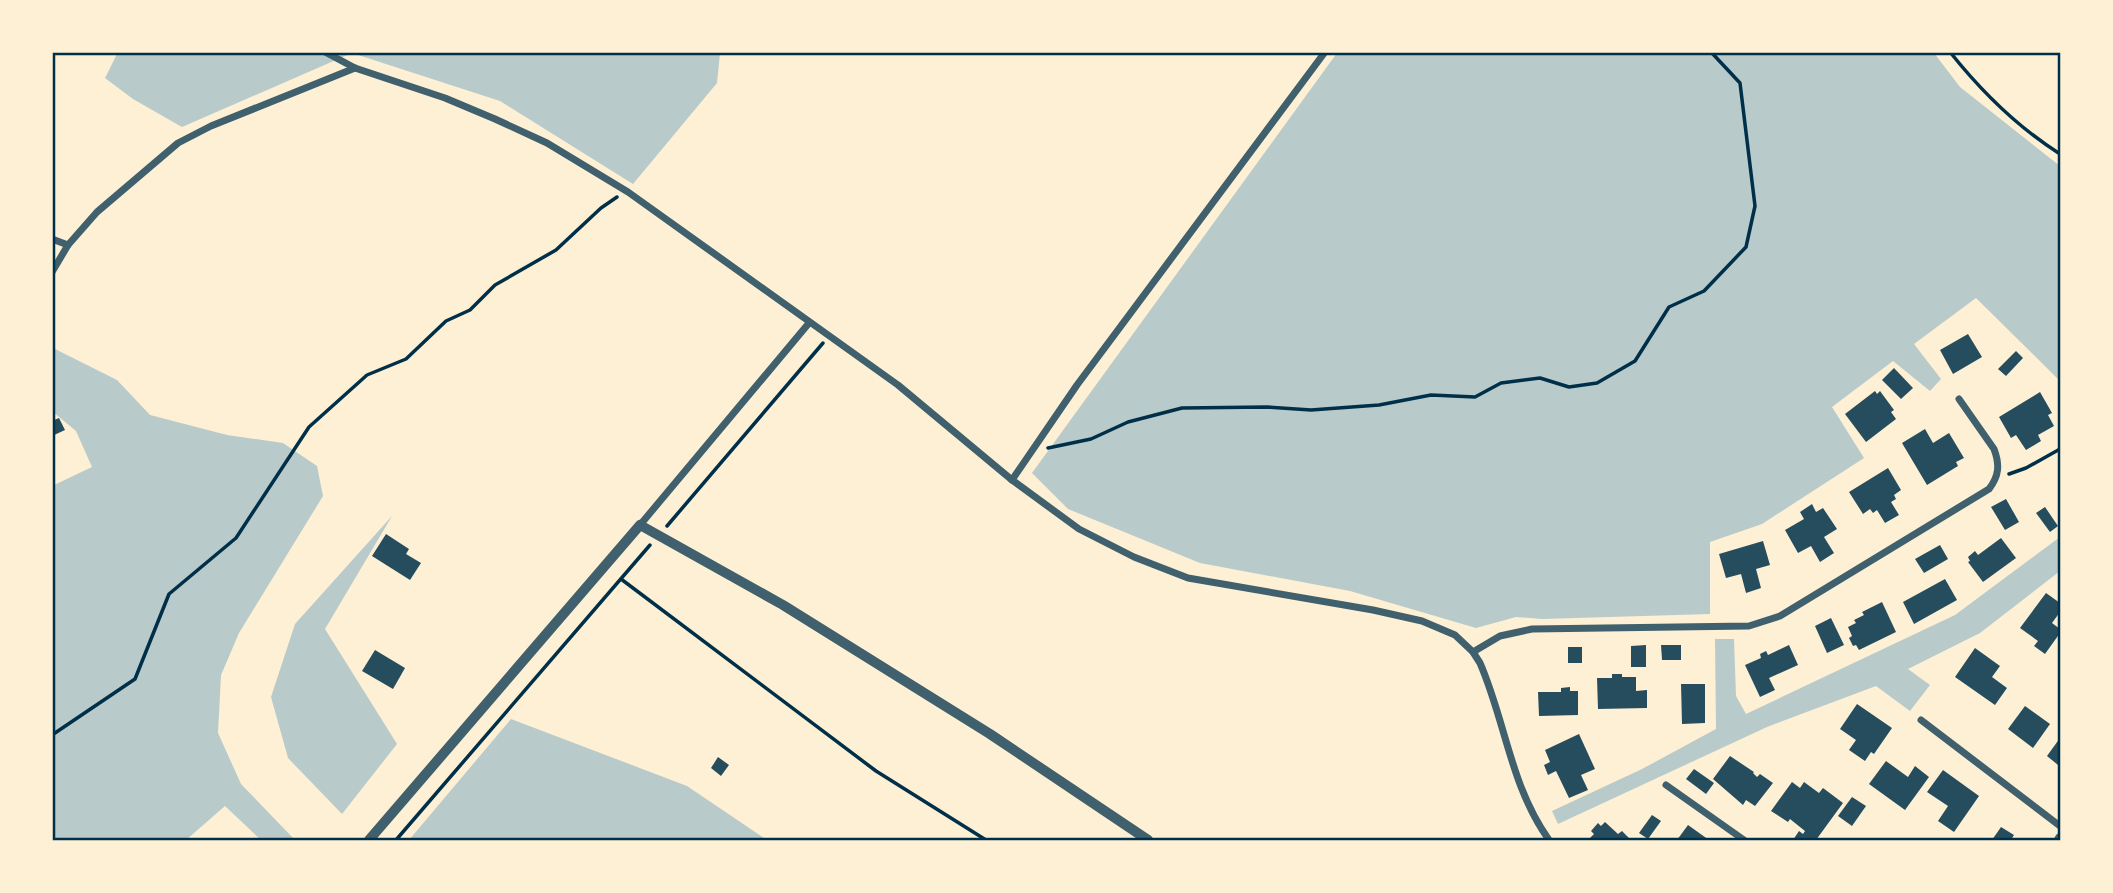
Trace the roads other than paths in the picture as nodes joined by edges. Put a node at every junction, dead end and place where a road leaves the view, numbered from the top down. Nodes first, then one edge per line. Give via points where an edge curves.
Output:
1 (325, 52) edge
2 (1325, 52) edge
3 (355, 68) junction
4 (52, 239) edge
5 (68, 246) junction
6 (52, 272) edge
7 (809, 323) junction
8 (1959, 399) dead end
9 (1012, 480) junction
10 (640, 525) junction
11 (1473, 652) junction
12 (1921, 720) dead end
13 (1667, 785) dead end
14 (2060, 826) edge
15 (369, 841) edge
16 (1148, 841) edge
17 (1549, 841) edge
18 (1744, 841) edge

1 - 3 street
2 - 9 street via 1077,385
3 - 5 street via 211,125 178,143 97,212
3 - 7 street via 444,98 547,144 628,192
4 - 5 street
5 - 6 street
7 - 9 street via 898,385
7 - 10 street
8 - 11 street via 1998,458 1997,476 1989,489 1769,621 1735,626 1532,629 1500,636
9 - 11 street via 1080,529 1134,558 1188,578 1422,621 1455,635
10 - 15 street
10 - 16 street via 783,605 990,734
11 - 17 street via 1485,676 1516,780
12 - 14 street
13 - 18 street

